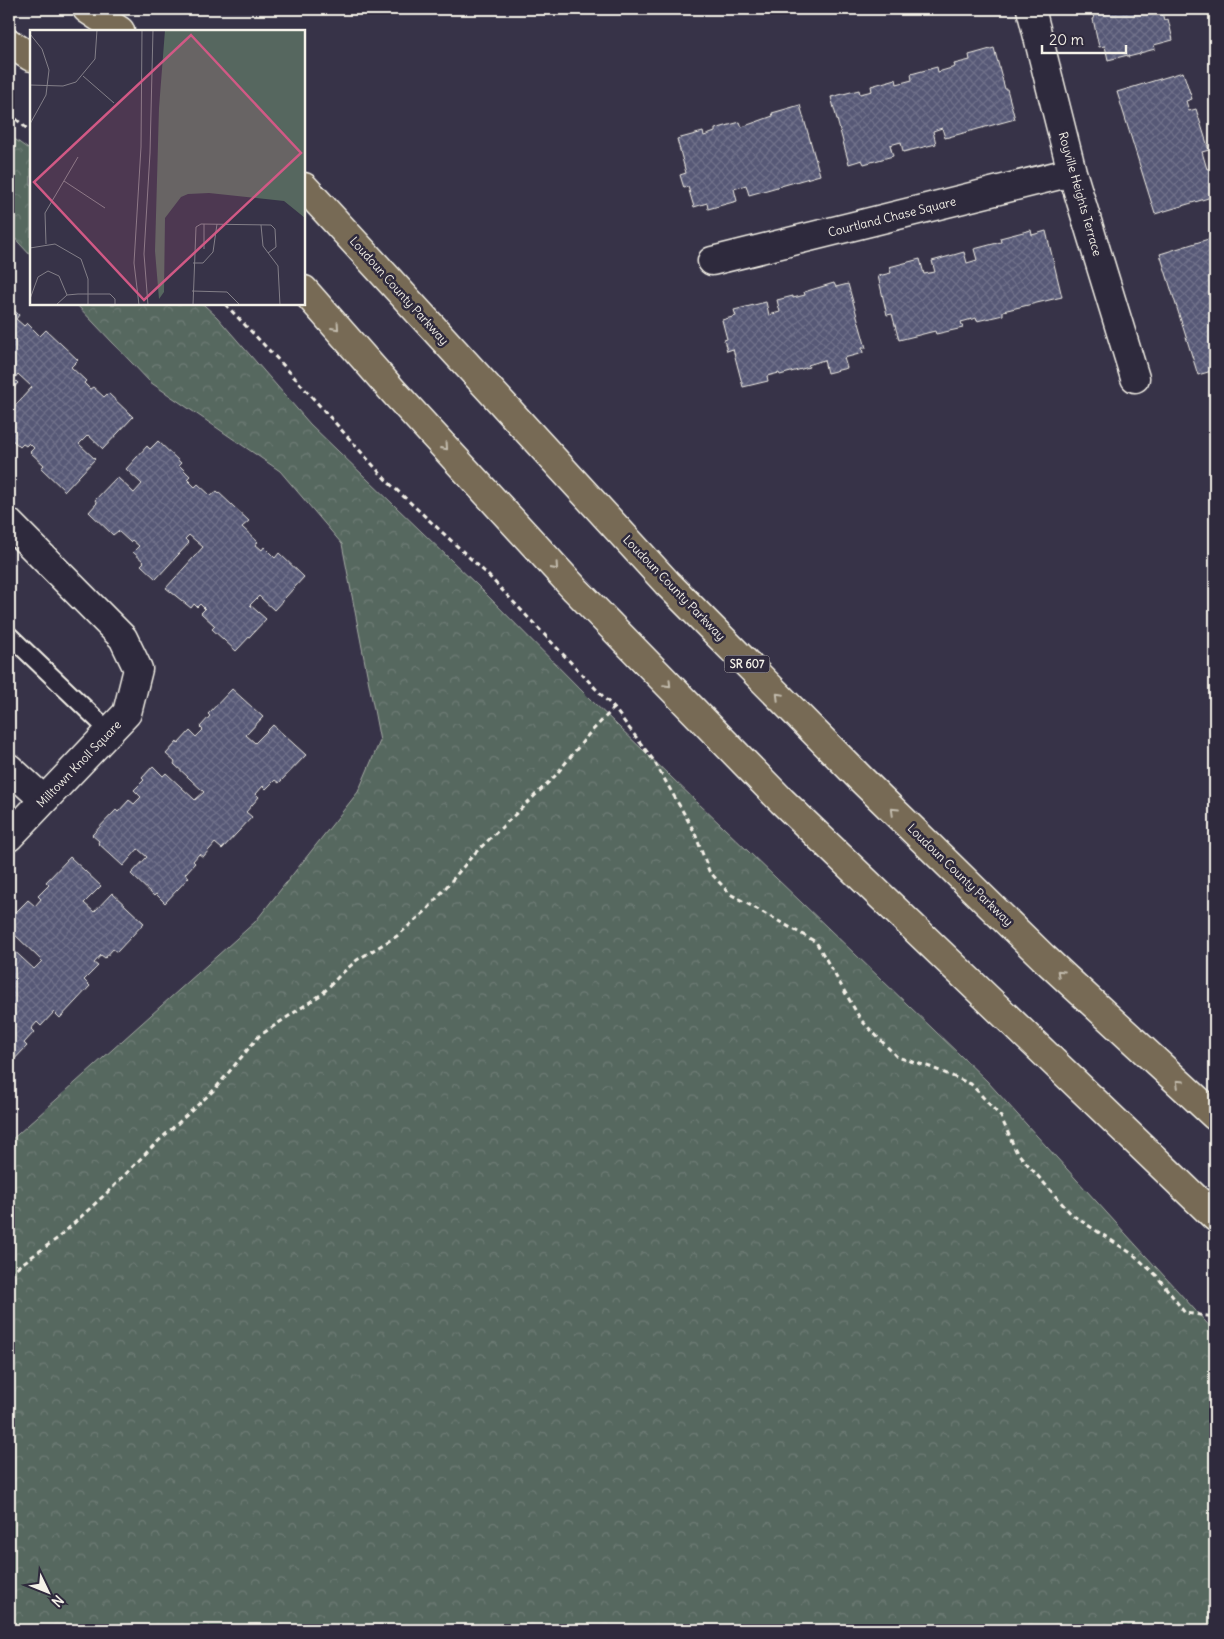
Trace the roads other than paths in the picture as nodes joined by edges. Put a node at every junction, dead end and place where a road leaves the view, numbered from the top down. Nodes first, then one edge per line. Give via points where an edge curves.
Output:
1 (87, 9) edge
2 (1031, 9) edge
3 (118, 30) edge
4 (9, 42) edge
5 (30, 56) edge
6 (1072, 172) junction
7 (305, 188) edge
8 (712, 261) dead end
9 (305, 291) edge
10 (1135, 378) dead end
11 (9, 523) edge
12 (9, 635) edge
13 (110, 732) junction
14 (9, 768) edge
15 (44, 800) junction
16 (9, 837) edge
17 (1215, 1116) edge
18 (1215, 1217) edge

1 - 3 main road
2 - 6 street, Royville Heights Terrace
4 - 5 main road
6 - 8 street, Courtland Chase Square
6 - 10 street, Royville Heights Terrace
17 -> 7 main road, Loudoun County Parkway / SR 607 via 1036,951 668,583
9 -> 18 main road via 575,589 775,794
11 - 13 street, Milltown Knoll Square via 123,638 138,669 127,713
12 - 13 lane
13 - 15 street, Milltown Knoll Square
14 - 15 street
15 - 16 street, Milltown Knoll Square

